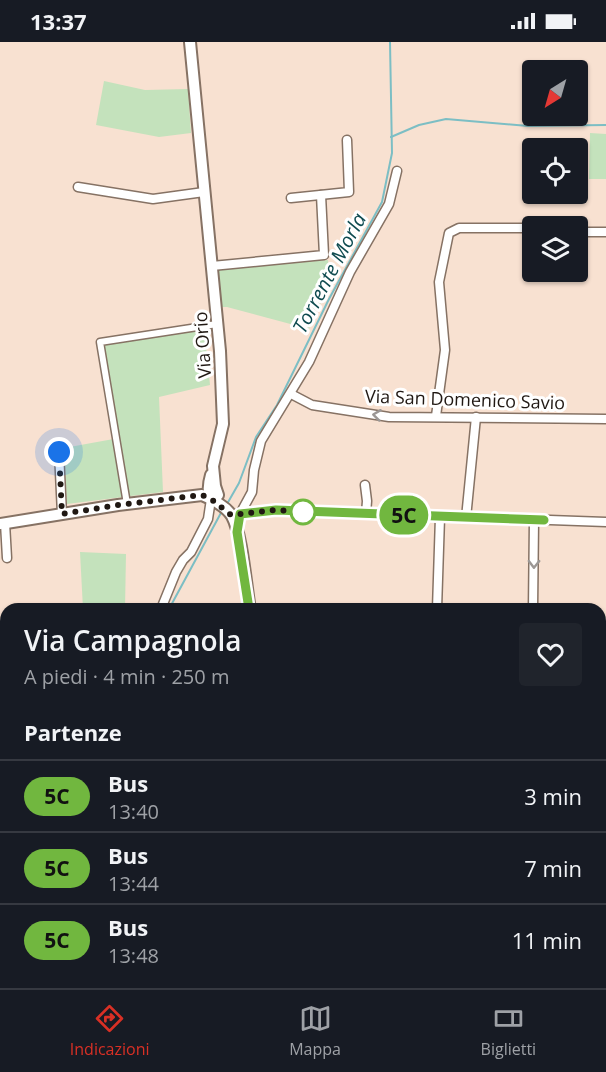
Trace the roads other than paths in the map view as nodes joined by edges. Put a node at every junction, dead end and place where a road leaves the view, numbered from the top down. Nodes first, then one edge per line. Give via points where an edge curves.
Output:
1 (190, 42) edge
2 (347, 140) dead end
3 (397, 171) dead end
4 (78, 187) dead end
5 (204, 192) junction
6 (321, 195) junction
7 (291, 198) dead end
8 (522, 228) edge
9 (588, 232) edge
10 (606, 232) edge
11 (212, 266) junction
12 (217, 324) junction
13 (291, 394) junction
14 (436, 416) junction
15 (476, 417) junction
16 (606, 420) edge
17 (59, 452) dead end
18 (364, 485) dead end
19 (216, 498) junction
20 (127, 504) junction
21 (233, 513) junction
22 (62, 514) junction
23 (366, 514) junction
24 (440, 517) junction
25 (466, 518) junction
26 (534, 520) junction
27 (606, 522) edge
28 (3, 524) edge
29 (7, 558) dead end
30 (163, 603) edge
31 (249, 603) edge
32 (436, 603) edge
33 (533, 603) edge

1 - 5 street, Via Orio
2 - 6 street via 349,192
3 - 13 street via 389,204 350,272
4 - 5 street via 153,199
5 - 11 street, Via Orio
6 - 7 street
6 - 11 street via 324,255
8 - 14 street via 459,228 448,237 439,282 445,350
9 - 10 street
11 - 12 street, Via Orio
12 - 19 street, Via Orio via 223,424 213,466
12 - 20 street via 100,342
14 -> 13 street, Via San Domenico Savio via 361,414 312,405
13 - 21 street via 261,441 252,492
14 - 15 street, Via San Domenico Savio
15 - 16 street, Via San Domenico Savio
15 - 25 street
17 - 22 street
18 - 23 street
19 - 20 street
19 - 21 street
19 - 30 street
20 - 22 street
21 - 23 street via 276,510
21 - 31 street
22 - 28 street
23 - 24 street
24 - 25 street
24 - 32 street
25 - 26 street
26 - 27 street
26 -> 33 street
28 - 29 street

